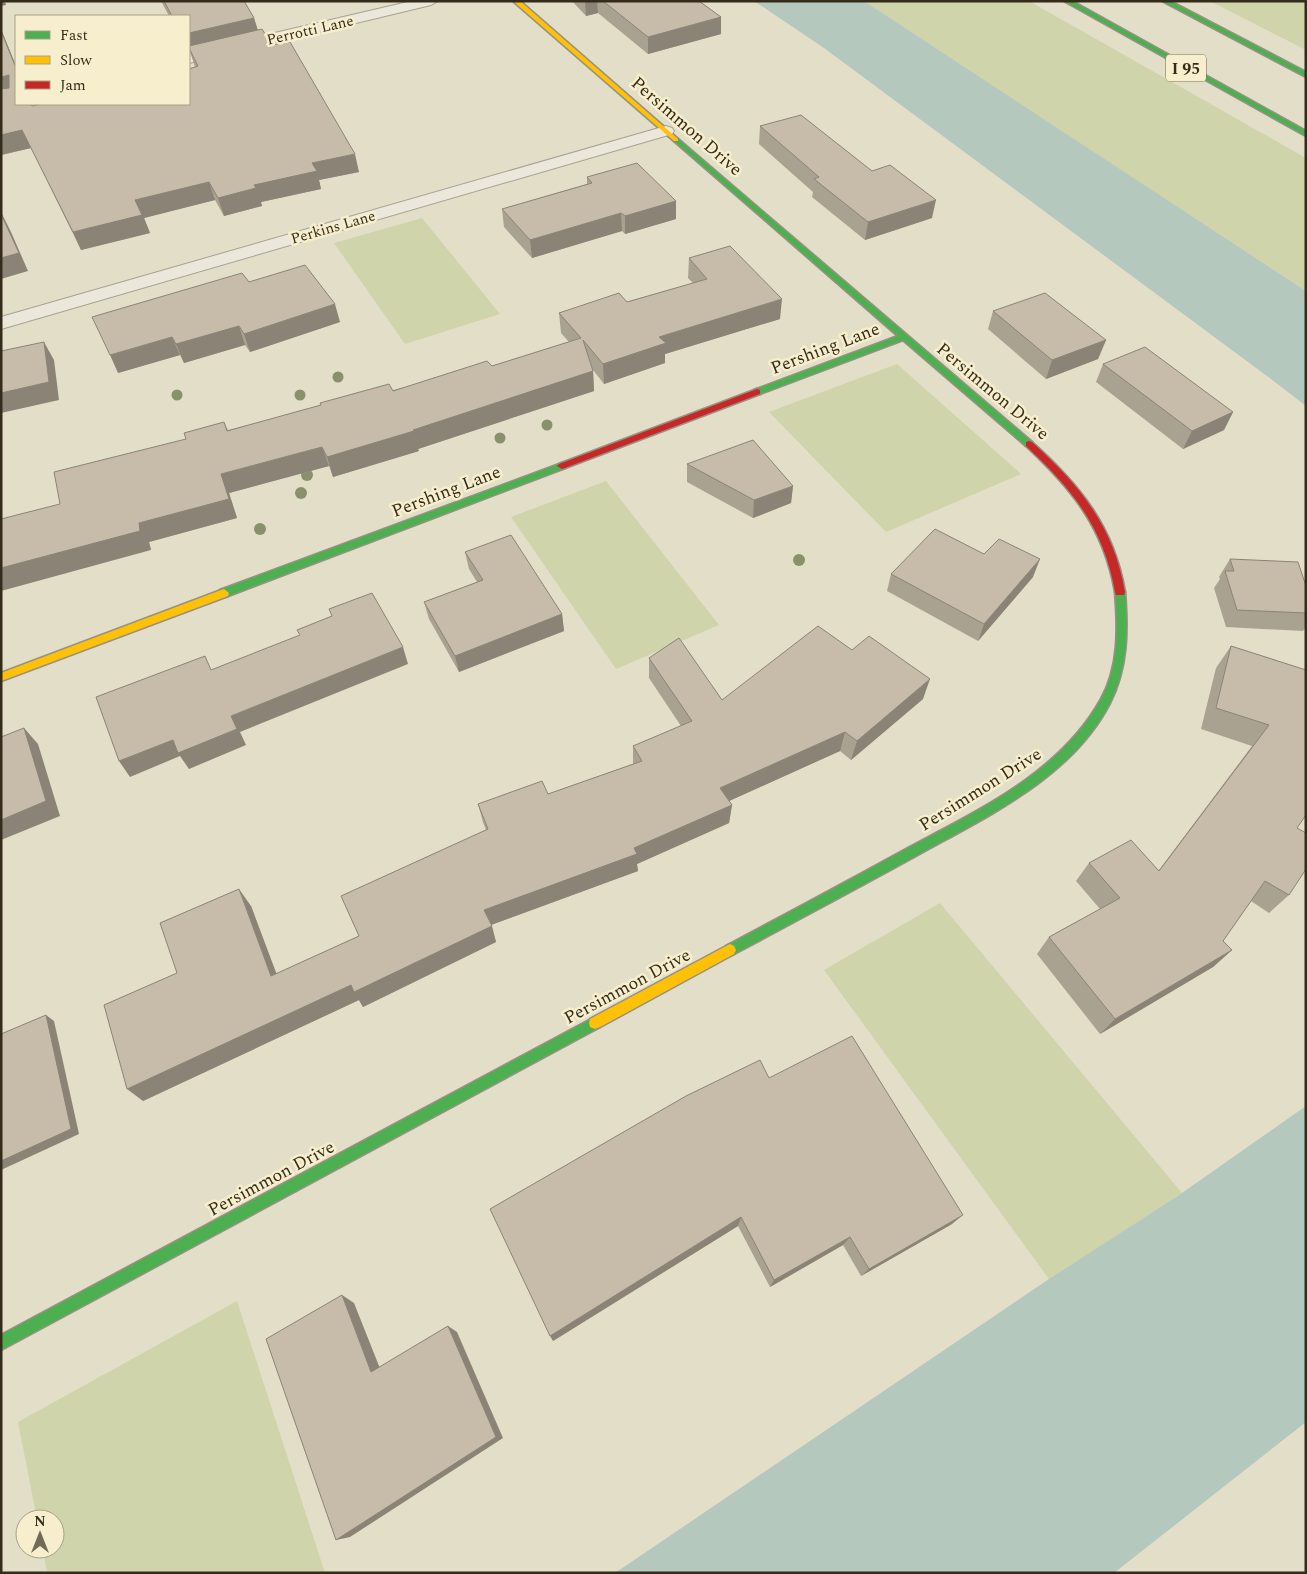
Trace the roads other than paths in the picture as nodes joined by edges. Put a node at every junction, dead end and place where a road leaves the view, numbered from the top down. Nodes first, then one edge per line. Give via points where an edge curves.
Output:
1 (431, 1) edge
2 (516, 1) edge
3 (1067, 1) edge
4 (1165, 1) edge
5 (190, 58) edge
6 (1306, 75) edge
7 (666, 131) junction
8 (1306, 134) edge
9 (1, 323) edge
10 (903, 337) junction
11 (1, 677) edge
12 (1, 1343) edge

1 - 5 street, Perrotti Lane
2 - 7 main road, Persimmon Drive
3 - 8 main road, I 95
4 - 6 main road
7 - 9 street, Perkins Lane
7 - 10 main road, Persimmon Drive
10 - 11 main road, Pershing Lane
10 - 12 main road, Persimmon Drive via 1040,454 1074,490 1098,524 1112,558 1123,618 1114,680 1088,731 1064,757 1024,786 896,861

